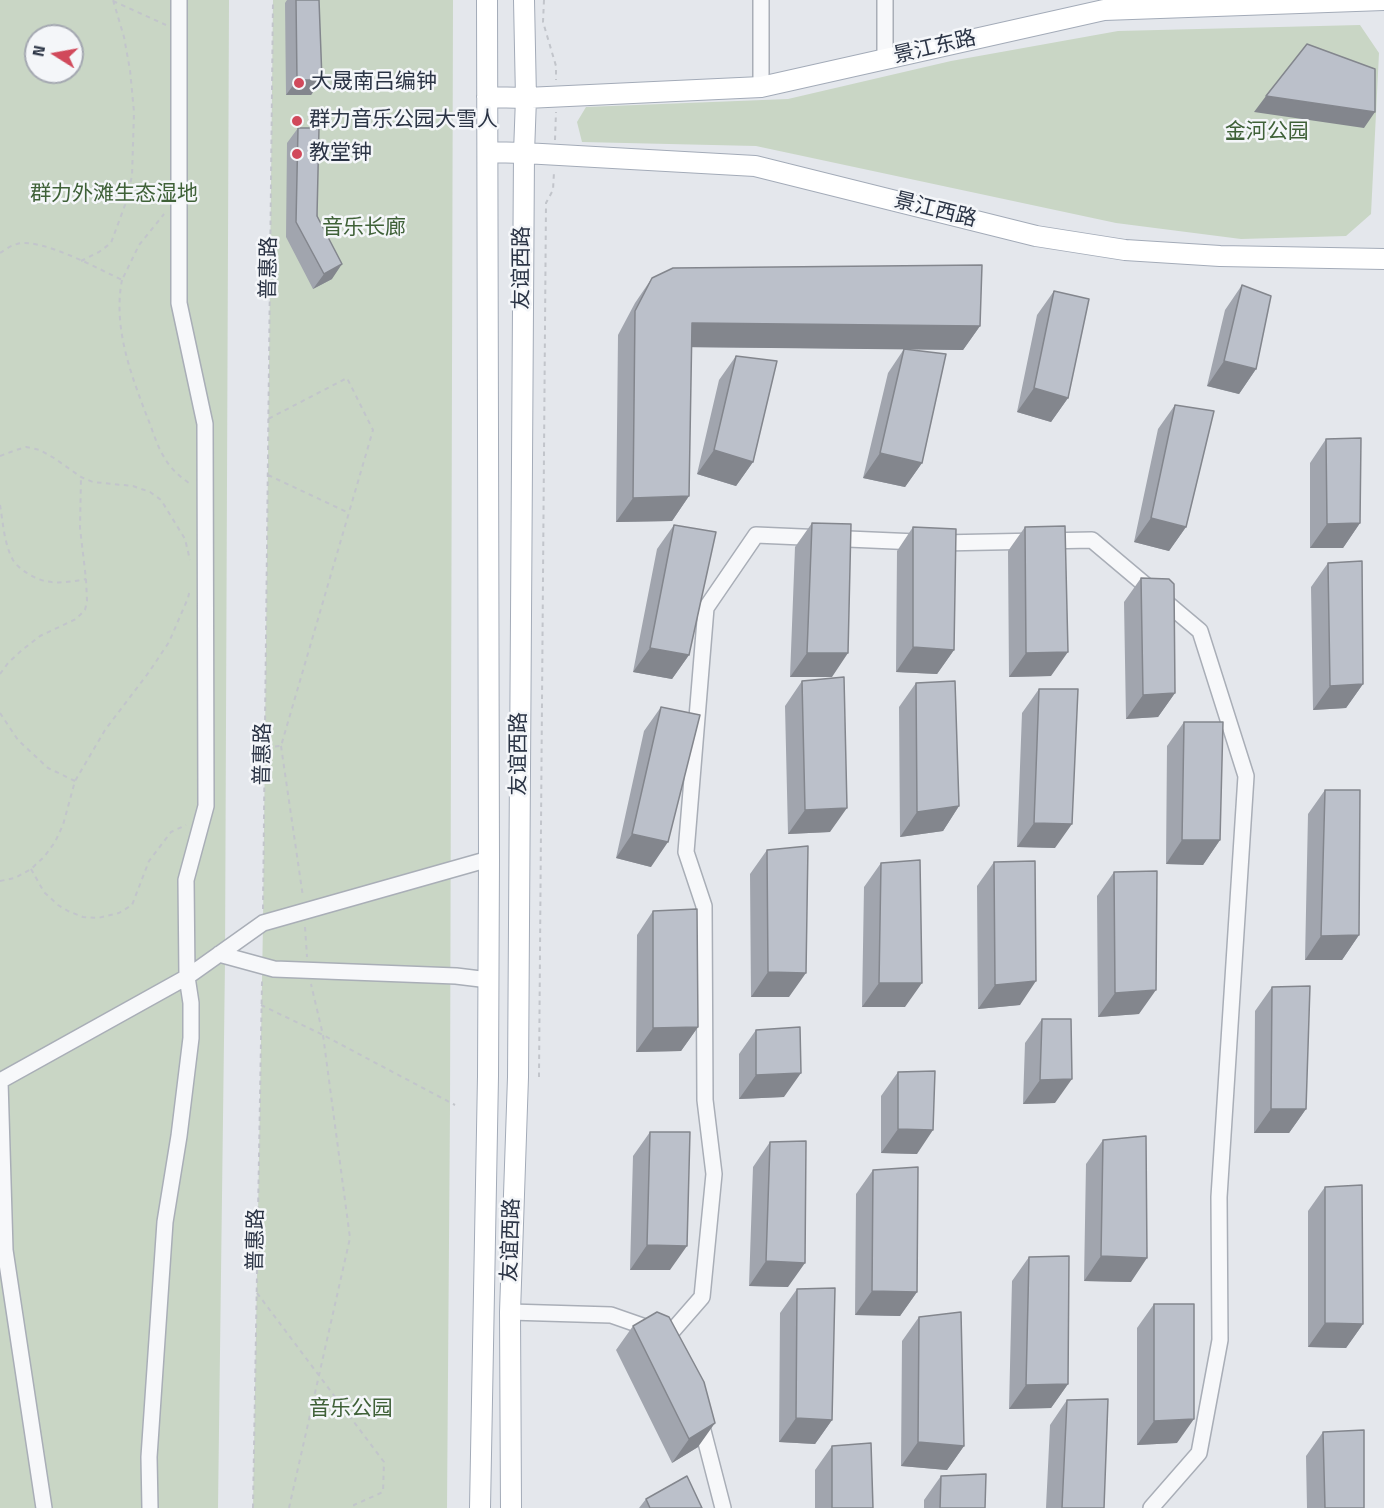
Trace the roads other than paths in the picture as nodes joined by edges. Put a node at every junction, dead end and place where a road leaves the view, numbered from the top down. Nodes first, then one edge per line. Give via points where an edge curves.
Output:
1 (179, 0) edge
2 (487, 0) edge
3 (524, 0) edge
4 (761, 0) edge
5 (885, 0) edge
6 (1384, 0) edge
7 (885, 59) junction
8 (761, 87) junction
9 (487, 97) junction
10 (526, 98) junction
11 (488, 152) junction
12 (524, 153) junction
13 (1384, 259) edge
14 (489, 859) junction
15 (219, 954) junction
16 (187, 977) junction
17 (489, 980) junction
18 (0, 1081) edge
19 (510, 1312) junction
20 (696, 1400) edge
21 (44, 1508) edge
22 (150, 1508) edge
23 (480, 1508) edge
24 (511, 1508) edge
25 (723, 1508) edge
26 (1151, 1508) edge

1 - 16 street via 179,303 205,424 206,806 186,880
2 - 9 main road, 友谊西路
3 - 10 main road, 友谊西路
4 - 8 street
5 - 7 street
6 - 7 main road, 景江东路 via 1104,10
7 - 8 main road, 景江东路
8 - 10 main road, 景江东路
9 - 10 main road, 景江东路
9 - 11 main road, 友谊西路
10 - 12 main road, 友谊西路
11 - 12 main road, 景江西路
11 - 14 main road, 友谊西路
12 - 13 main road, 景江西路 via 755,166 1036,236 1125,250
12 - 19 main road, 友谊西路 via 518,1053
14 - 15 street via 263,922
14 - 17 main road, 友谊西路
15 - 16 street
15 - 17 street via 274,969
16 - 18 street
16 - 22 street via 191,1038 165,1222 148,1457
17 - 23 main road, 友谊西路
18 - 21 street via 5,1250
19 - 24 main road, 友谊西路
19 - 26 street via 611,1315 671,1341 702,1297 714,1174 705,1100 704,906 686,852 706,608 756,535 940,543 1092,540 1200,631 1245,776 1219,1197 1220,1340 1199,1453
20 - 25 street

